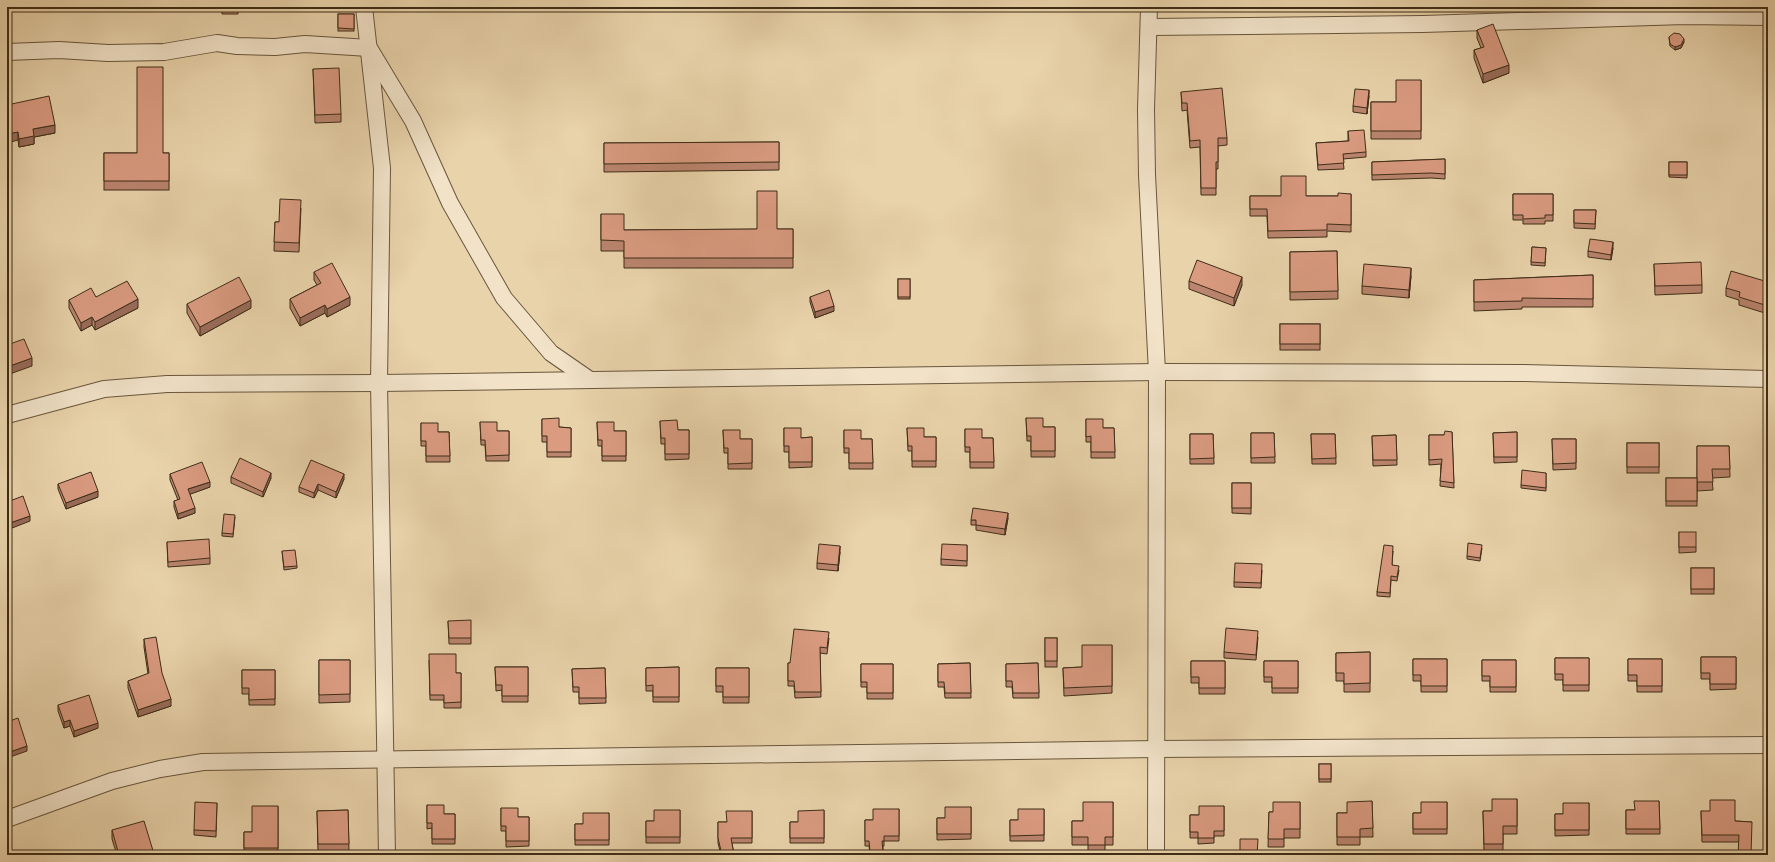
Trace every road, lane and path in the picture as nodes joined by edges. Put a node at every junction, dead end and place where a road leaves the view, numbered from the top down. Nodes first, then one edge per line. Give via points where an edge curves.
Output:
1 (364, 7) edge
2 (1149, 7) edge
3 (1768, 17) edge
4 (1149, 27) junction
5 (369, 48) junction
6 (7, 52) edge
7 (1157, 372) junction
8 (1768, 379) edge
9 (590, 380) junction
10 (379, 383) junction
11 (7, 415) edge
12 (1768, 745) edge
13 (1156, 749) junction
14 (385, 759) junction
15 (7, 819) edge
16 (387, 855) edge
17 (1156, 855) edge

1 - 5 street
2 - 4 street
3 - 4 street via 1685,16 1423,24
4 - 7 street via 1147,175
5 - 6 street via 305,44 243,46 217,43 164,52
5 - 9 street via 413,121 450,203 504,298 551,353
5 - 10 street via 382,168
7 - 8 street via 1523,373
7 - 9 street
7 - 13 street
9 - 10 street
10 - 11 street via 168,384 104,389
10 - 14 street
12 - 13 street
13 - 14 street
13 - 17 street
14 - 15 street via 203,762 112,781
14 - 16 street

